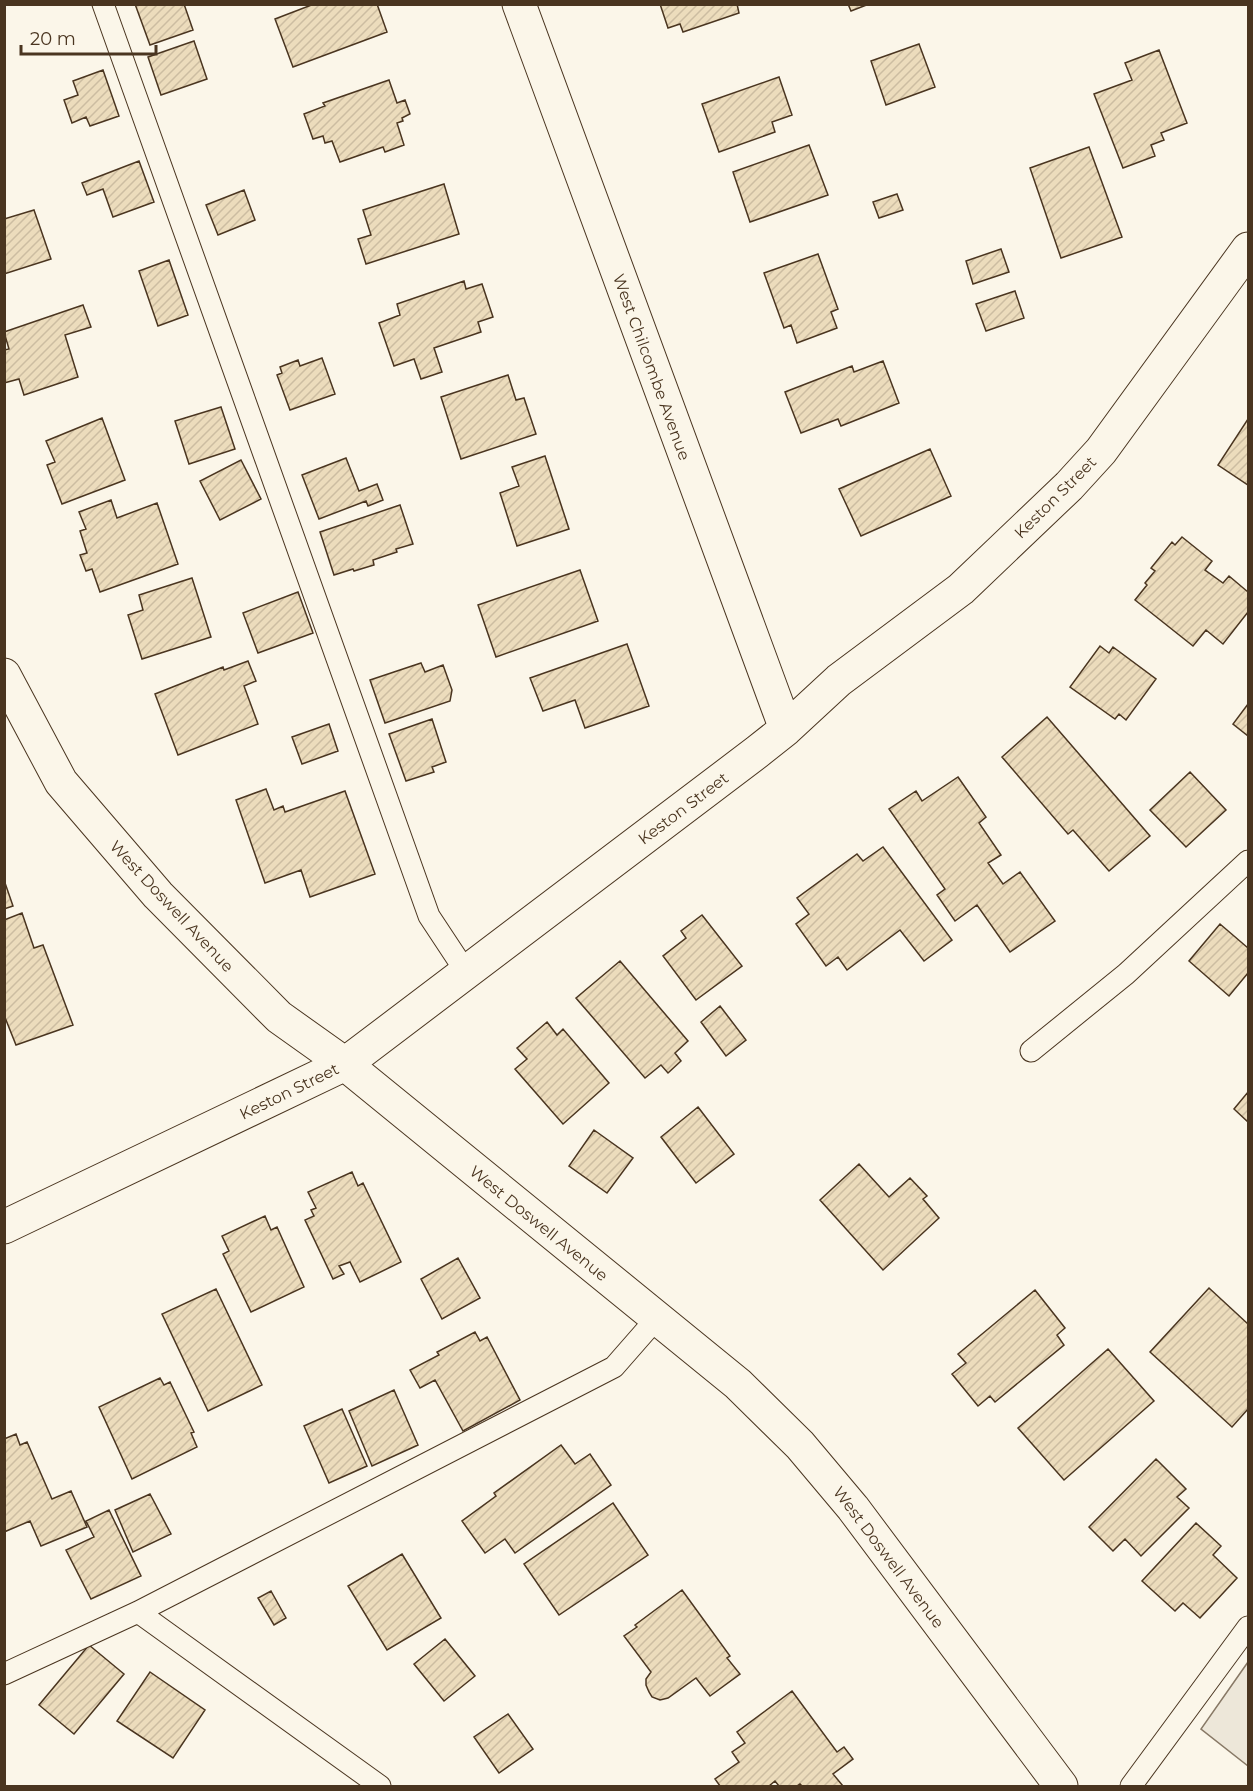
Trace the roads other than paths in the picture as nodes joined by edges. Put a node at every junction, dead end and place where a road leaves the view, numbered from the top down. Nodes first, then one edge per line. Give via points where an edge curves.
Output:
1 (103, 4) edge
2 (519, 4) edge
3 (1248, 249) edge
4 (4, 675) edge
5 (786, 729) junction
6 (1248, 861) edge
7 (466, 972) junction
8 (1031, 1051) dead end
9 (345, 1064) junction
10 (4, 1227) edge
11 (656, 1318) junction
12 (138, 1612) junction
13 (1248, 1627) edge
14 (4, 1674) edge
15 (380, 1786) edge
16 (1061, 1786) edge
17 (1131, 1786) edge

1 - 7 lane via 429,916
2 - 5 street, West Chilcombe Avenue
3 - 5 street, Keston Street via 1101,451 1069,486 962,589 839,680
4 - 9 street, West Doswell Avenue via 61,782 158,895 279,1017
5 - 7 street, Keston Street
6 - 8 lane via 1126,974
7 - 9 street, Keston Street
9 - 10 street, Keston Street
9 - 11 street, West Doswell Avenue
11 - 12 lane via 614,1367
11 - 16 street, West Doswell Avenue via 738,1384 800,1445 853,1508
12 - 14 lane
12 - 15 lane
13 - 17 lane

